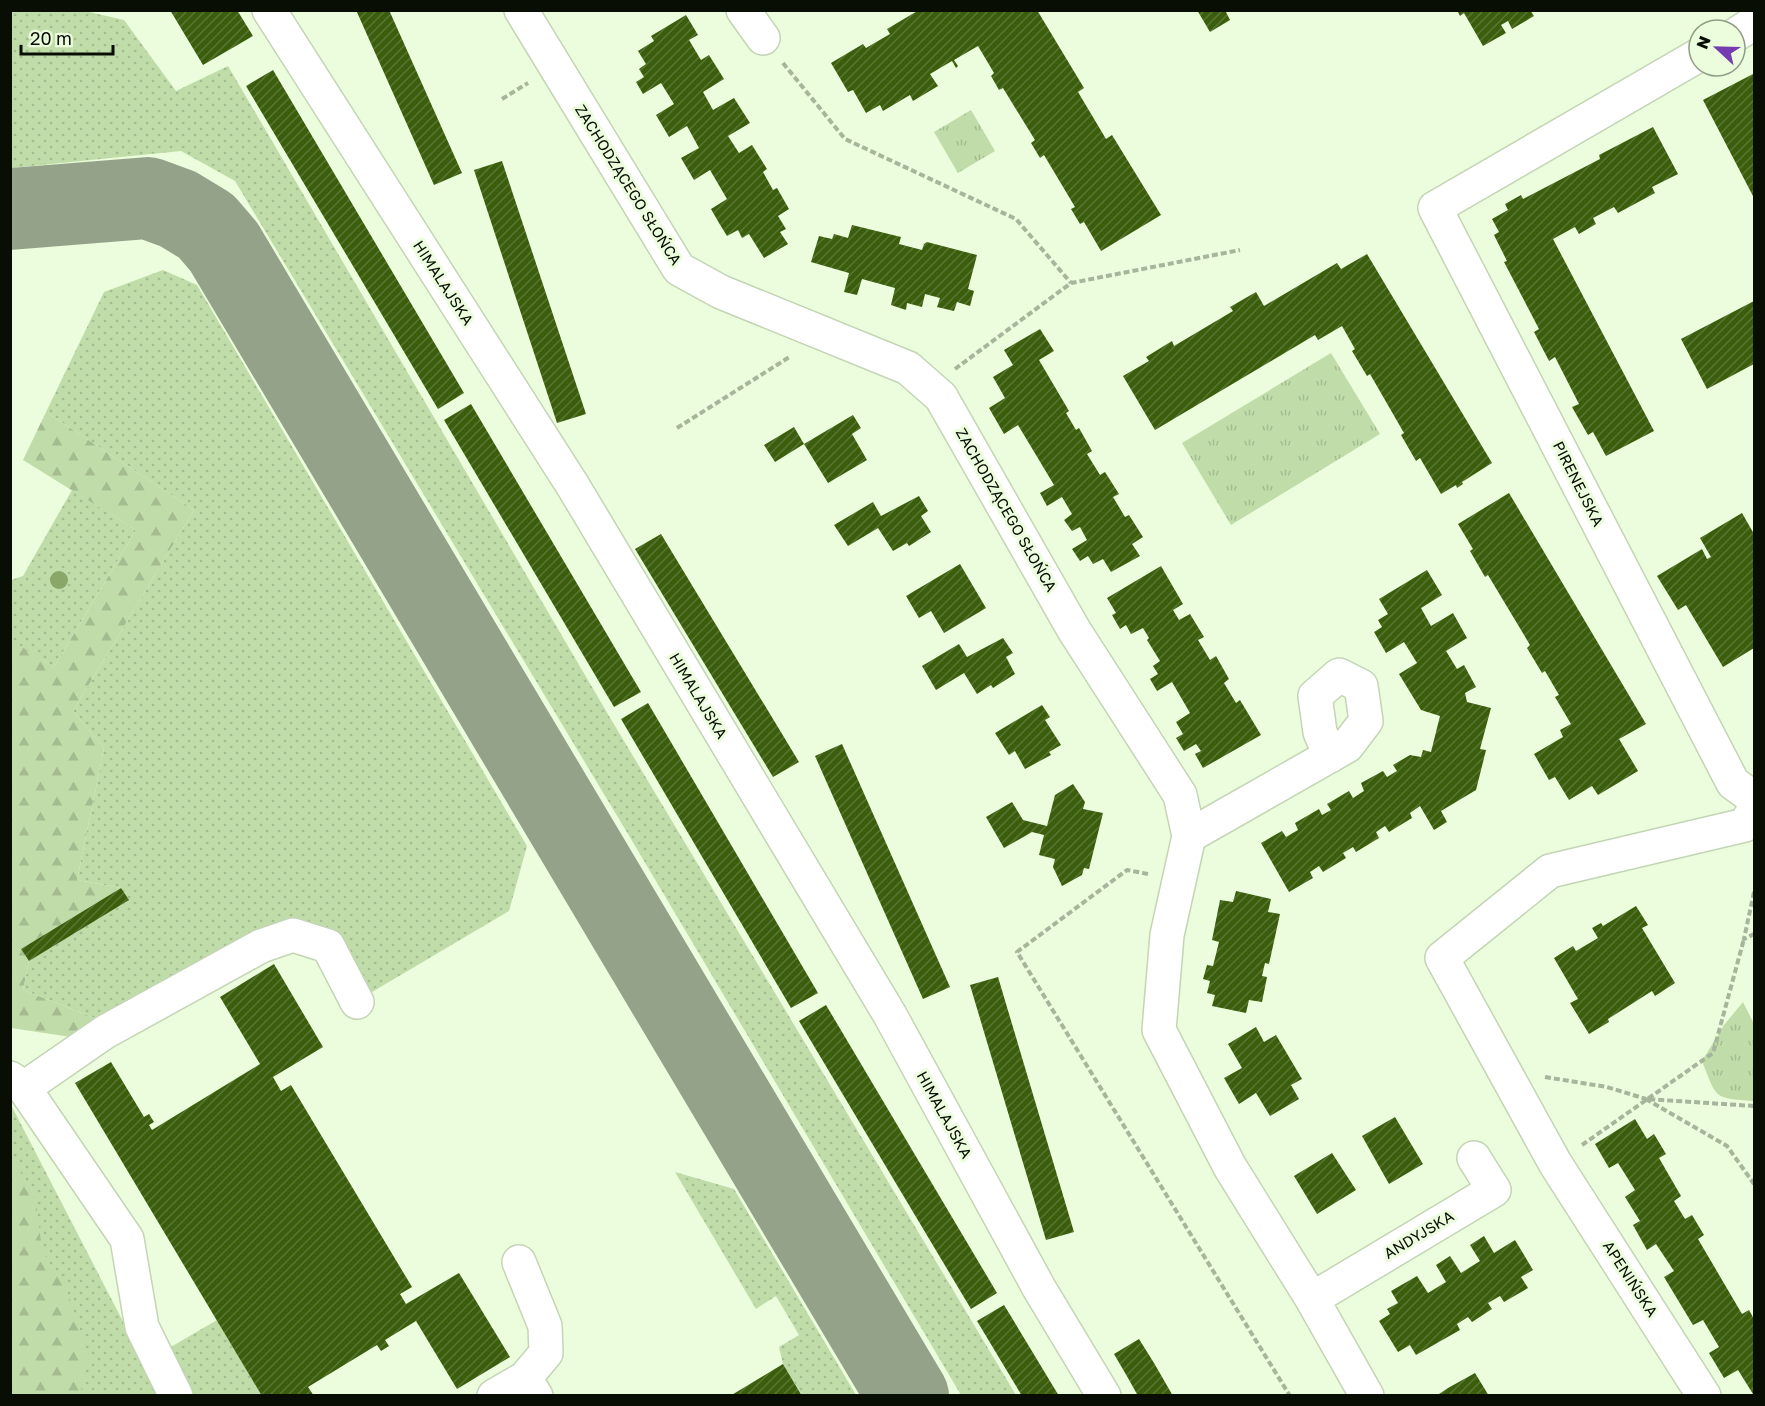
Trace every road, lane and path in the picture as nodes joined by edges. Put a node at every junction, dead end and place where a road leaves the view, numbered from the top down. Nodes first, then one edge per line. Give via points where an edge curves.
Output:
1 (269, 10) edge
2 (520, 10) edge
3 (743, 10) edge
4 (763, 38) joint
5 (1687, 63) edge
6 (1240, 250) dead end
7 (1071, 283) junction
8 (824, 334) junction
9 (930, 387) junction
10 (677, 428) dead end
11 (1330, 756) dead end
12 (1755, 798) edge
13 (1755, 810) edge
14 (1189, 836) junction
15 (1179, 880) junction
16 (1755, 892) edge
17 (1755, 934) edge
18 (1744, 939) junction
19 (357, 1002) dead end
20 (1506, 1075) junction
21 (17, 1083) edge
22 (1646, 1099) junction
23 (1755, 1106) edge
24 (1474, 1158) dead end
25 (1555, 1163) junction
26 (1755, 1184) edge
27 (519, 1262) dead end
28 (1312, 1299) junction
29 (530, 1387) edge
30 (176, 1395) edge
31 (494, 1395) edge
32 (1104, 1395) edge
33 (1290, 1395) edge
34 (1367, 1395) edge
35 (1704, 1395) edge

1 - 32 street, HIMALAJSKA via 573,486 890,1015 1039,1288
2 - 8 street, ZACHODZĄCEGO SŁOŃCA via 679,269 721,292
3 - 4 street
4 - 7 path via 845,140 1016,219
5 - 12 street, PIRENEJSKA via 1435,208 1733,783
6 - 7 path
7 - 9 path
8 - 9 street, ZACHODZĄCEGO SŁOŃCA via 908,368
8 - 10 path
9 - 14 street, ZACHODZĄCEGO SŁOŃCA via 941,397 1074,630 1180,795
11 - 14 street
13 - 20 street, APENIŃSKA via 1745,825 1550,871 1442,958
14 - 15 street, ZACHODZĄCEGO SŁOŃCA
15 - 28 street, ZACHODZĄCEGO SŁOŃCA via 1167,935 1159,1030 1230,1167
15 - 33 path via 1127,870 1017,951
16 - 18 path
17 - 18 path
18 - 22 path via 1713,1053
19 - 21 street via 328,946 293,935 261,946
20 - 22 path via 1607,1087
20 - 25 street, APENIŃSKA
21 - 30 street via 127,1239 142,1327
22 - 23 path
22 - 25 path
22 - 26 path via 1727,1146
24 - 28 street, ANDYJSKA via 1494,1190
25 - 35 street, APENIŃSKA
27 - 29 street via 545,1326 546,1353
28 - 34 street
29 - 31 street

